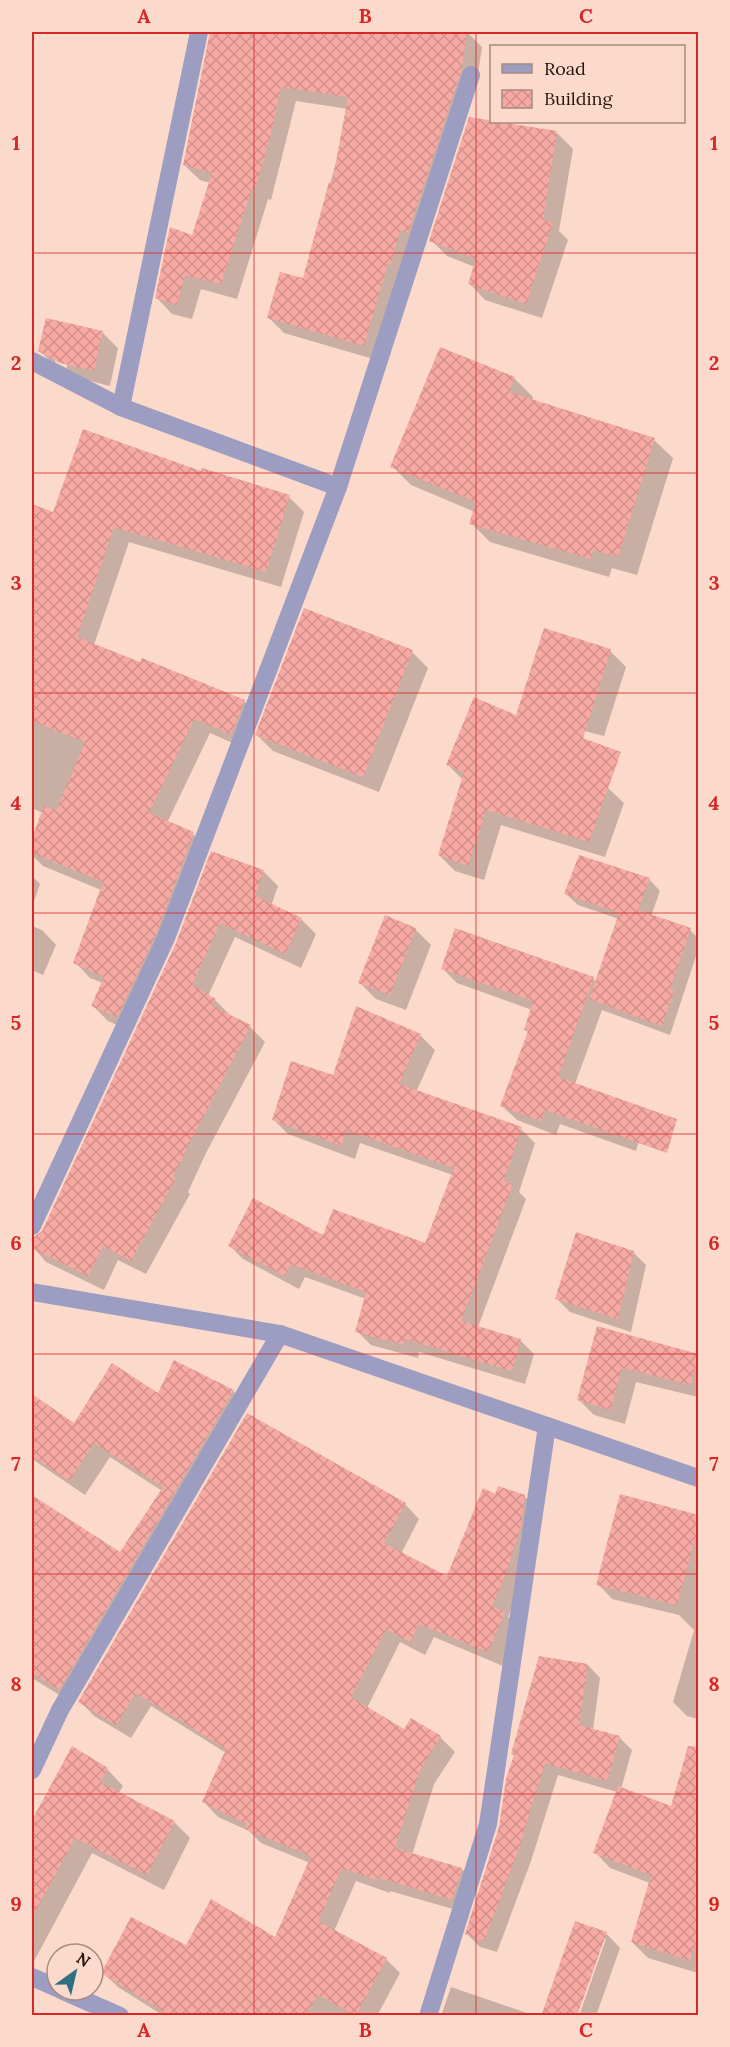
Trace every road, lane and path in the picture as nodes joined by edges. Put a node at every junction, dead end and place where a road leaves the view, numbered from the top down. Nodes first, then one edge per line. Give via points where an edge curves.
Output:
1 (199, 32) edge
2 (471, 75) dead end
3 (32, 361) edge
4 (121, 407) junction
5 (338, 487) junction
6 (32, 1226) edge
7 (32, 1292) edge
8 (280, 1334) junction
9 (547, 1426) junction
10 (699, 1478) edge
11 (32, 1770) edge
12 (88, 2002) edge
13 (118, 2015) edge
14 (428, 2016) edge

1 - 4 street
2 - 5 street
3 - 4 street
4 - 5 street
5 - 6 street via 166,938
7 - 8 street
8 - 9 street
8 - 11 street via 60,1710
9 - 10 street
9 - 14 street via 488,1824
12 - 13 street

